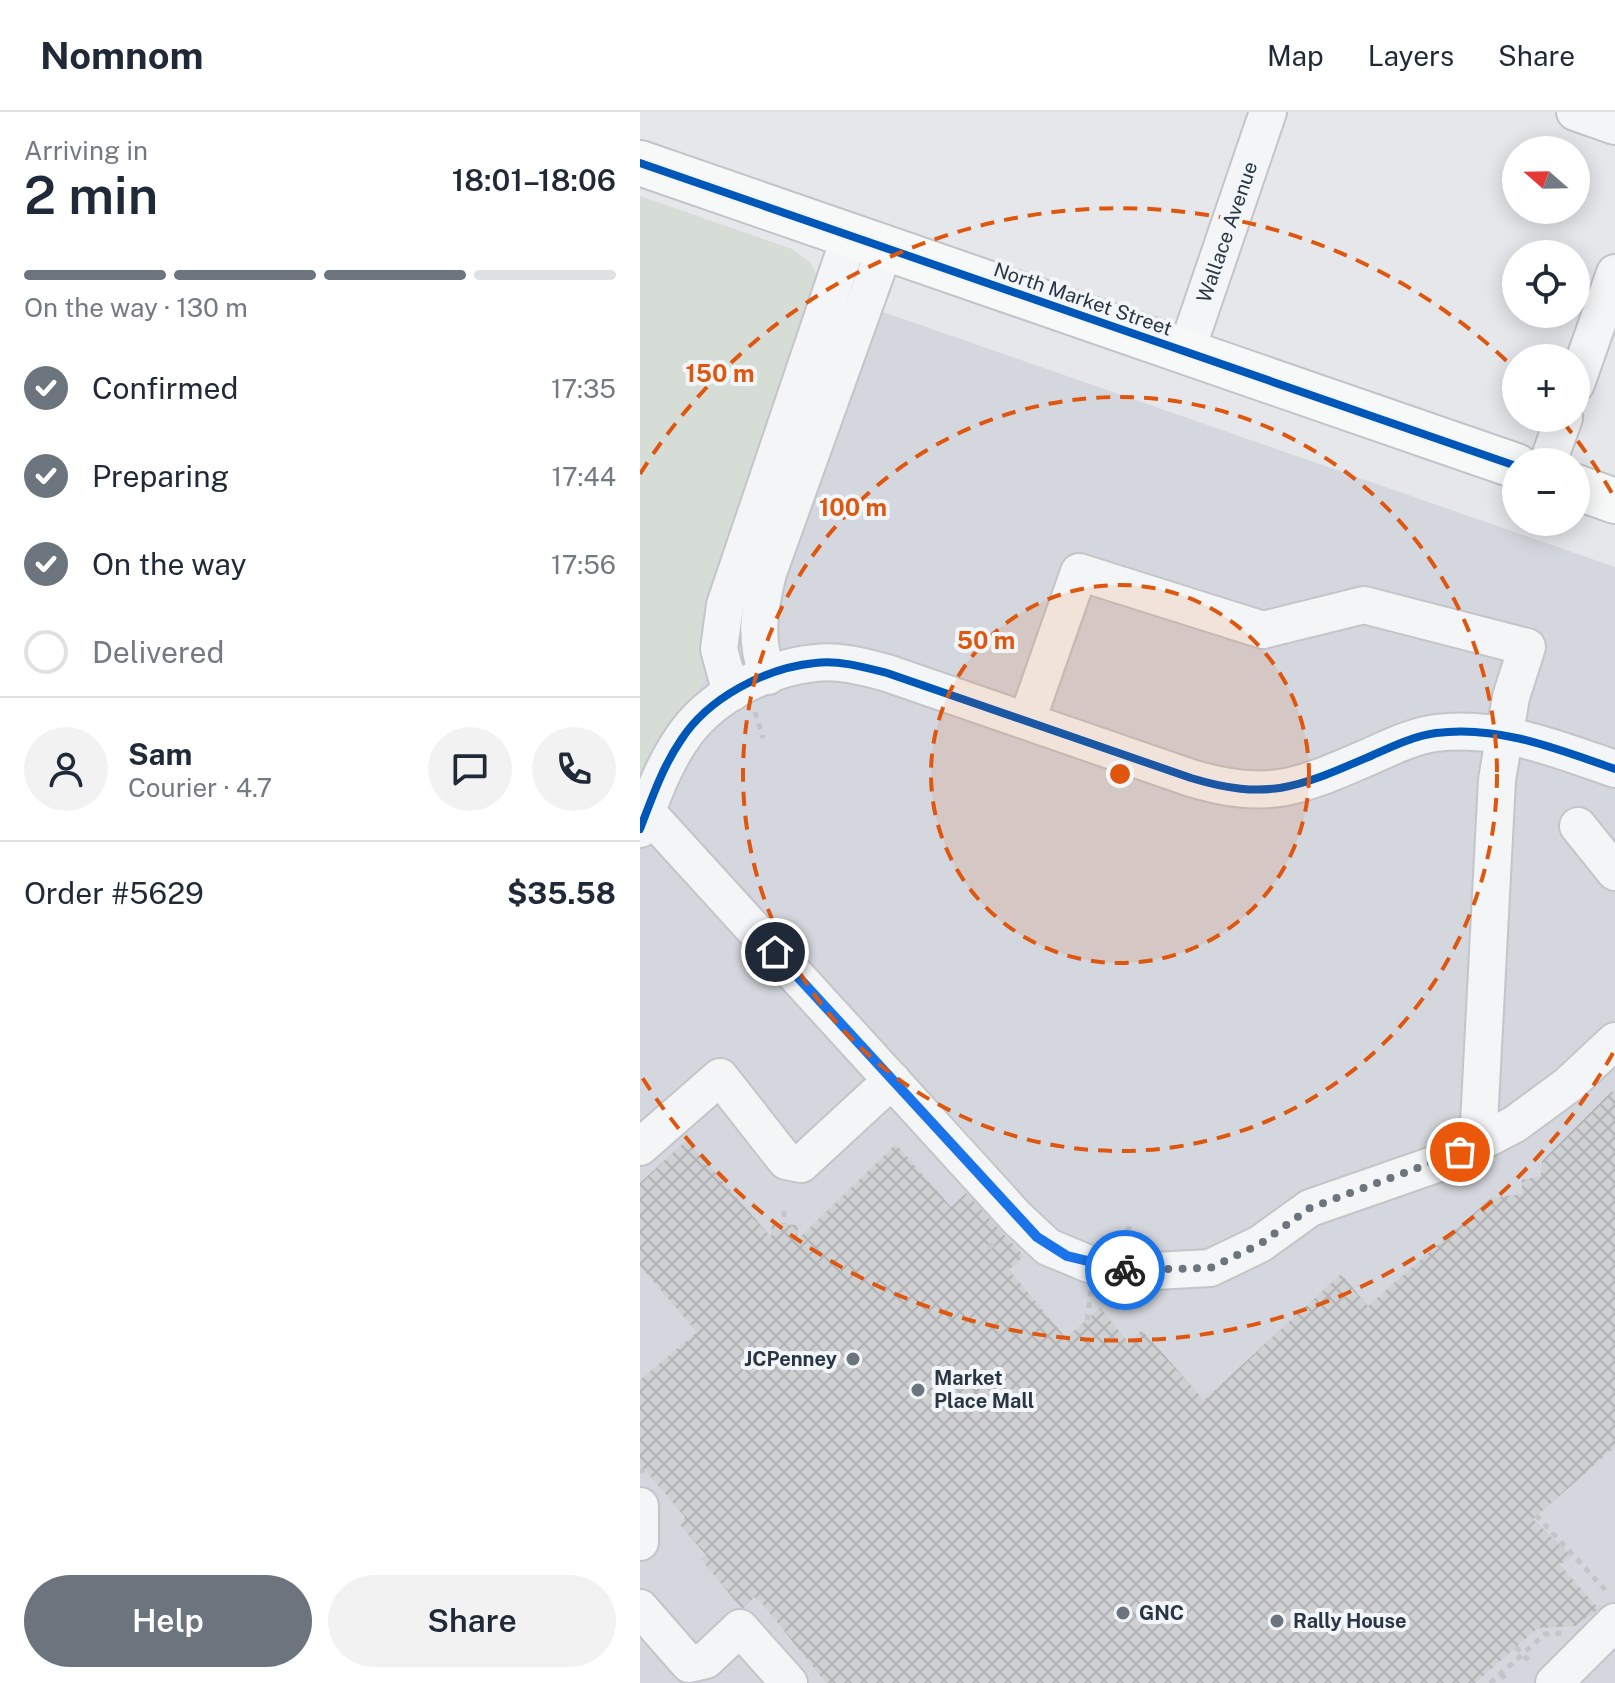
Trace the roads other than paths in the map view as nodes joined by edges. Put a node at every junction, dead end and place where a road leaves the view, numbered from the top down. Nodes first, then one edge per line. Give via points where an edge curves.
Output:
1 (1268, 112) edge
2 (1575, 112) edge
3 (1615, 126) edge
4 (640, 163) edge
5 (867, 242) junction
6 (1615, 273) edge
7 (1590, 344) edge
8 (1186, 352) junction
9 (1502, 461) edge
10 (1590, 492) edge
11 (1615, 501) edge
12 (768, 676) junction
13 (731, 693) junction
14 (1027, 720) junction
15 (1503, 733) junction
16 (1615, 769) edge
17 (643, 820) edge
18 (1578, 826) dead end
19 (1615, 872) edge
20 (1615, 1041) edge
21 (892, 1080) junction
22 (1478, 1143) junction
23 (640, 1147) edge
24 (640, 1506) edge
25 (640, 1542) edge
26 (640, 1608) edge
27 (1615, 1622) edge
28 (678, 1673) edge
29 (1548, 1678) edge
30 (789, 1683) edge

1 - 8 street, Wallace Avenue
2 - 3 street
4 - 5 main road, North Market Street
5 - 8 main road, North Market Street
5 - 12 street via 759,611 759,652
5 - 13 street via 725,605 719,649
6 - 7 street
8 - 9 main road, North Market Street
10 - 11 main road
12 - 13 street
12 - 14 street via 815,663 855,665
13 - 17 street via 682,737
14 - 15 street via 1240,791 1310,782 1425,735
14 - 15 street via 1079,572 1263,630 1364,605 1527,647
15 - 16 street
15 - 22 street
17 - 21 street
18 - 19 street
20 - 22 street via 1538,1108
21 - 22 street via 1048,1247 1089,1264 1137,1272 1210,1268 1260,1244 1310,1208 1442,1162
21 - 23 street via 801,1164 786,1161 720,1077
24 - 25 street
26 - 28 street
27 - 29 street
28 - 30 street via 706,1660 740,1628

